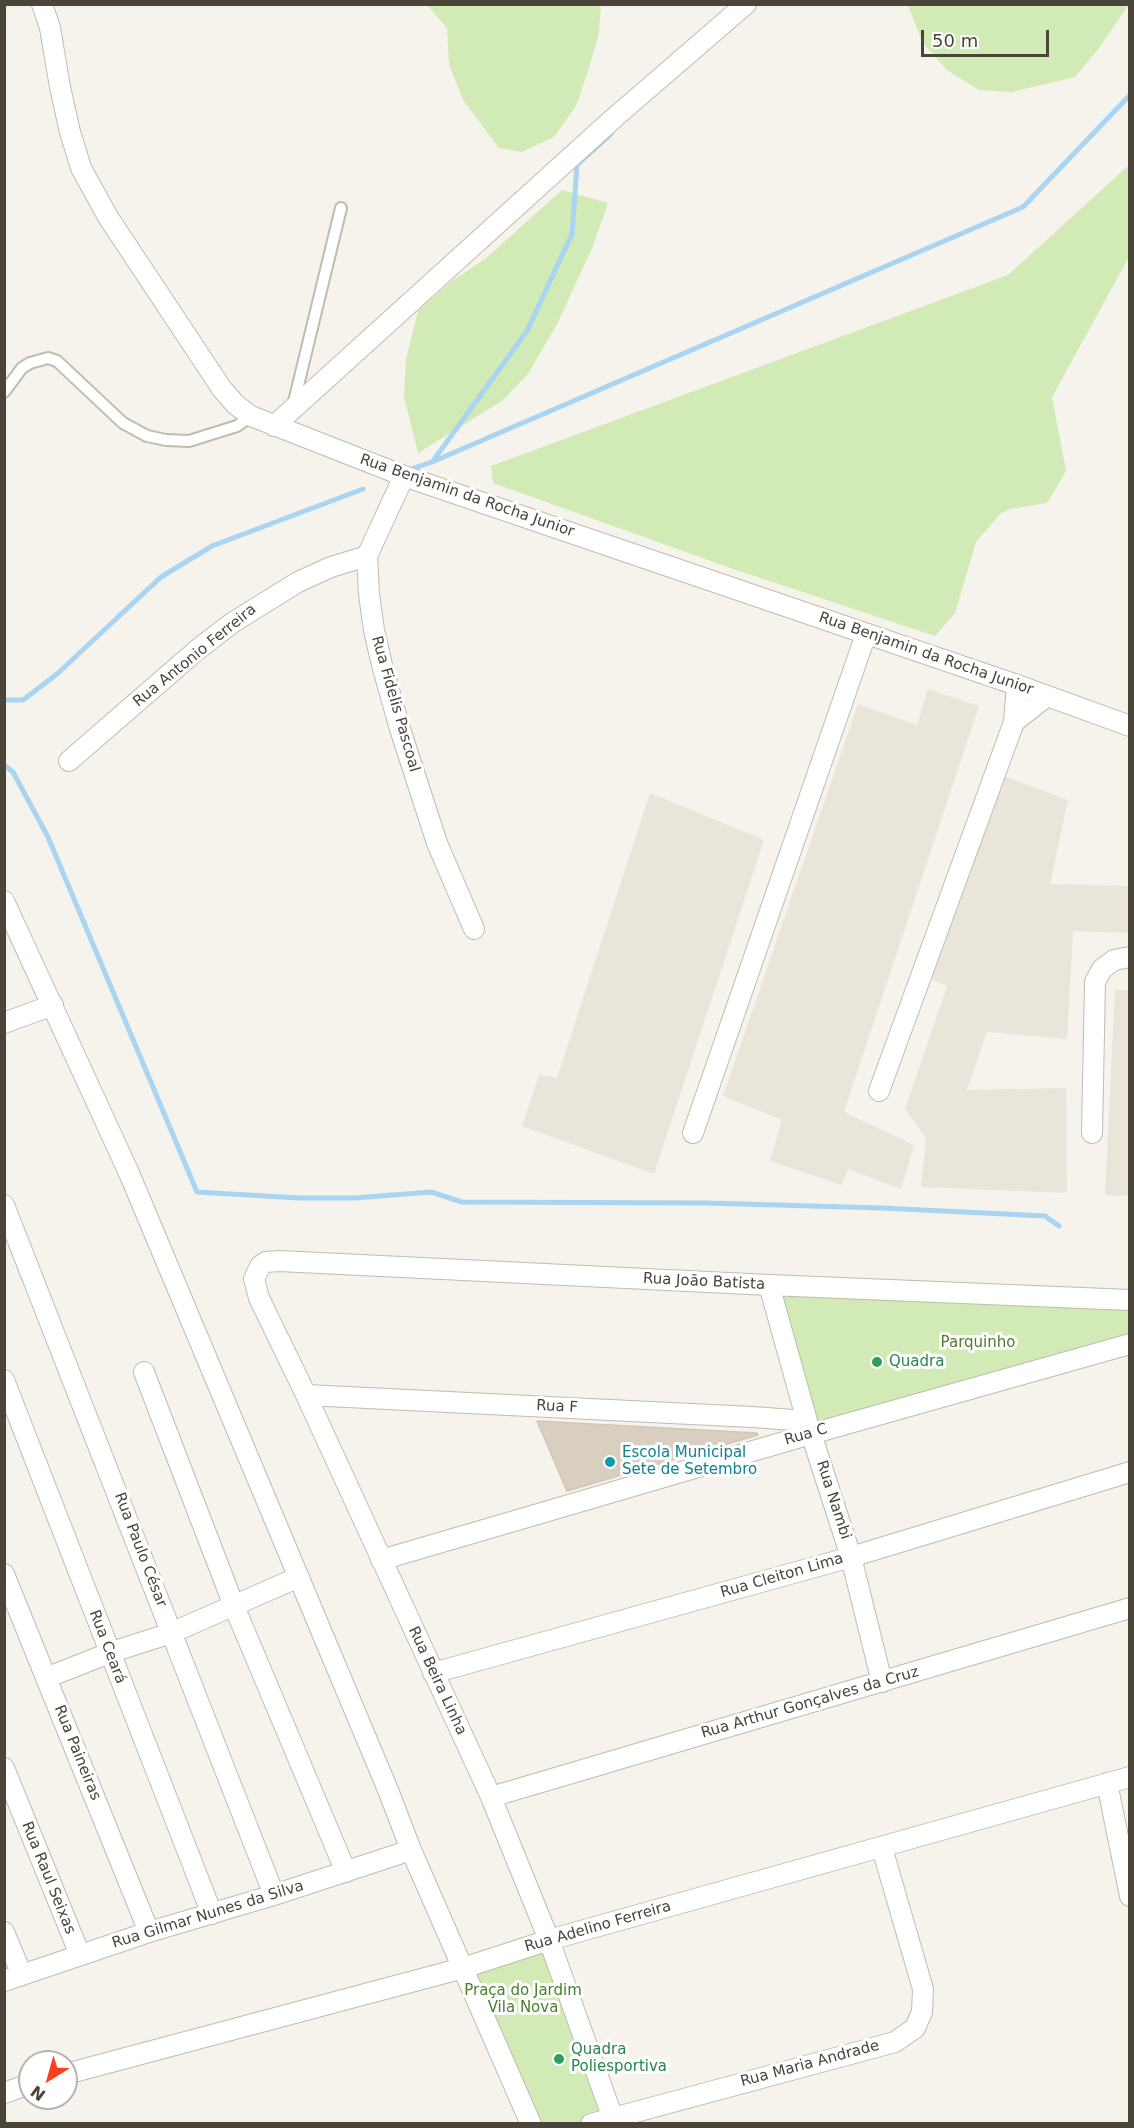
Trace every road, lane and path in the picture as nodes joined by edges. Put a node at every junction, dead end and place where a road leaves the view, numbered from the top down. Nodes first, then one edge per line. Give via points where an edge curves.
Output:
1 (42, 4) edge
2 (746, 4) edge
3 (341, 208) dead end
4 (4, 392) edge
5 (292, 409) junction
6 (251, 416) junction
7 (274, 426) junction
8 (404, 476) junction
9 (367, 556) junction
10 (866, 634) junction
11 (1017, 685) junction
12 (1047, 696) junction
13 (1014, 722) junction
14 (1130, 726) edge
15 (69, 761) dead end
16 (4, 901) edge
17 (474, 929) dead end
18 (12, 937) edge
19 (1130, 957) edge
20 (52, 1005) junction
21 (4, 1023) edge
22 (879, 1091) dead end
23 (693, 1133) dead end
24 (1092, 1133) dead end
25 (4, 1205) edge
26 (279, 1261) joint
27 (769, 1285) junction
28 (1130, 1300) edge
29 (1130, 1344) edge
30 (144, 1372) dead end
31 (4, 1380) edge
32 (306, 1395) junction
33 (809, 1428) junction
34 (1130, 1472) edge
35 (851, 1557) junction
36 (381, 1560) junction
37 (4, 1574) edge
38 (299, 1577) junction
39 (234, 1606) junction
40 (1130, 1608) edge
41 (171, 1632) junction
42 (109, 1653) junction
43 (433, 1673) junction
44 (46, 1678) junction
45 (882, 1682) junction
46 (4, 1768) edge
47 (1130, 1777) edge
48 (1107, 1783) junction
49 (490, 1797) junction
50 (882, 1848) junction
51 (411, 1850) junction
52 (346, 1872) junction
53 (274, 1895) junction
54 (1130, 1896) edge
55 (212, 1914) junction
56 (4, 1932) edge
57 (149, 1932) junction
58 (549, 1940) junction
59 (80, 1955) junction
60 (464, 1968) junction
61 (13, 1978) edge
62 (78, 2071) edge
63 (614, 2120) edge
64 (531, 2124) edge
65 (591, 2124) edge

1 - 6 street, Rua Benjamin da Rocha Junior via 81,168 108,217 222,389
2 - 5 street via 614,117
3 - 5 lane
4 - 6 lane via 22,368 48,358 57,361 123,423 147,436 189,441 237,426
5 - 7 street
6 - 7 street, Rua Benjamin da Rocha Junior
7 - 8 street, Rua Benjamin da Rocha Junior
8 - 9 street, Rua Fidelis Pascoal
8 - 10 street, Rua Benjamin da Rocha Junior
9 - 15 street, Rua Antonio Ferreira via 298,582 241,617
9 - 17 street, Rua Fidelis Pascoal via 369,594 382,665 437,843
10 - 11 street, Rua Benjamin da Rocha Junior
10 - 23 street
11 - 12 street, Rua Benjamin da Rocha Junior
11 - 13 street
12 - 13 street
12 - 14 street, Rua Benjamin da Rocha Junior
13 - 22 street
16 - 18 street
18 - 20 street
19 - 24 street via 1114,960 1102,969 1095,982
20 - 21 street
20 - 38 street via 129,1173
25 - 41 street, Rua Paulo César
26 - 27 street, Rua Joāo Batista
26 - 32 street, Rua Beira Linha via 260,1266 254,1279 259,1298
27 - 28 street, Rua Joāo Batista
27 - 33 street, Rua Nambi
29 - 33 street, Rua C
30 - 39 street
31 - 42 street, Rua Ceará
32 - 33 street, Rua F via 752,1417
32 - 36 street, Rua Beira Linha
33 - 35 street, Rua Nambi
33 - 36 street, Rua C
34 - 35 street, Rua Cleiton Lima
35 - 43 street, Rua Cleiton Lima
35 - 45 street, Rua Nambi
36 - 43 street, Rua Beira Linha
37 - 44 street, Rua Paineiras
38 - 39 street
38 - 51 street
39 - 41 street
39 - 52 street
40 - 45 street, Rua Arthur Gonçalves da Cruz
41 - 42 street
41 - 53 street, Rua Paulo César
42 - 44 street
42 - 55 street, Rua Ceará
43 - 49 street, Rua Beira Linha
44 - 57 street, Rua Paineiras
45 - 49 street, Rua Arthur Gonçalves da Cruz
46 - 59 street, Rua Raul Seixas
47 - 48 street, Rua Adelino Ferreira
48 - 50 street, Rua Adelino Ferreira
48 - 54 street
49 - 58 street, Rua Beira Linha
50 - 58 street, Rua Adelino Ferreira
50 - 63 street, Rua Maria Andrade via 923,1989 922,2012 915,2028 895,2042
51 - 52 street, Rua Gilmar Nunes da Silva
51 - 60 street
52 - 53 street, Rua Gilmar Nunes da Silva
53 - 55 street, Rua Gilmar Nunes da Silva
55 - 57 street, Rua Gilmar Nunes da Silva
56 - 61 street
57 - 59 street, Rua Gilmar Nunes da Silva
58 - 60 street, Rua Adelino Ferreira
58 - 63 street, Rua Beira Linha
59 - 61 street, Rua Gilmar Nunes da Silva
60 - 62 street, Rua Adelino Ferreira
60 - 64 street
63 - 65 street, Rua Maria Andrade

